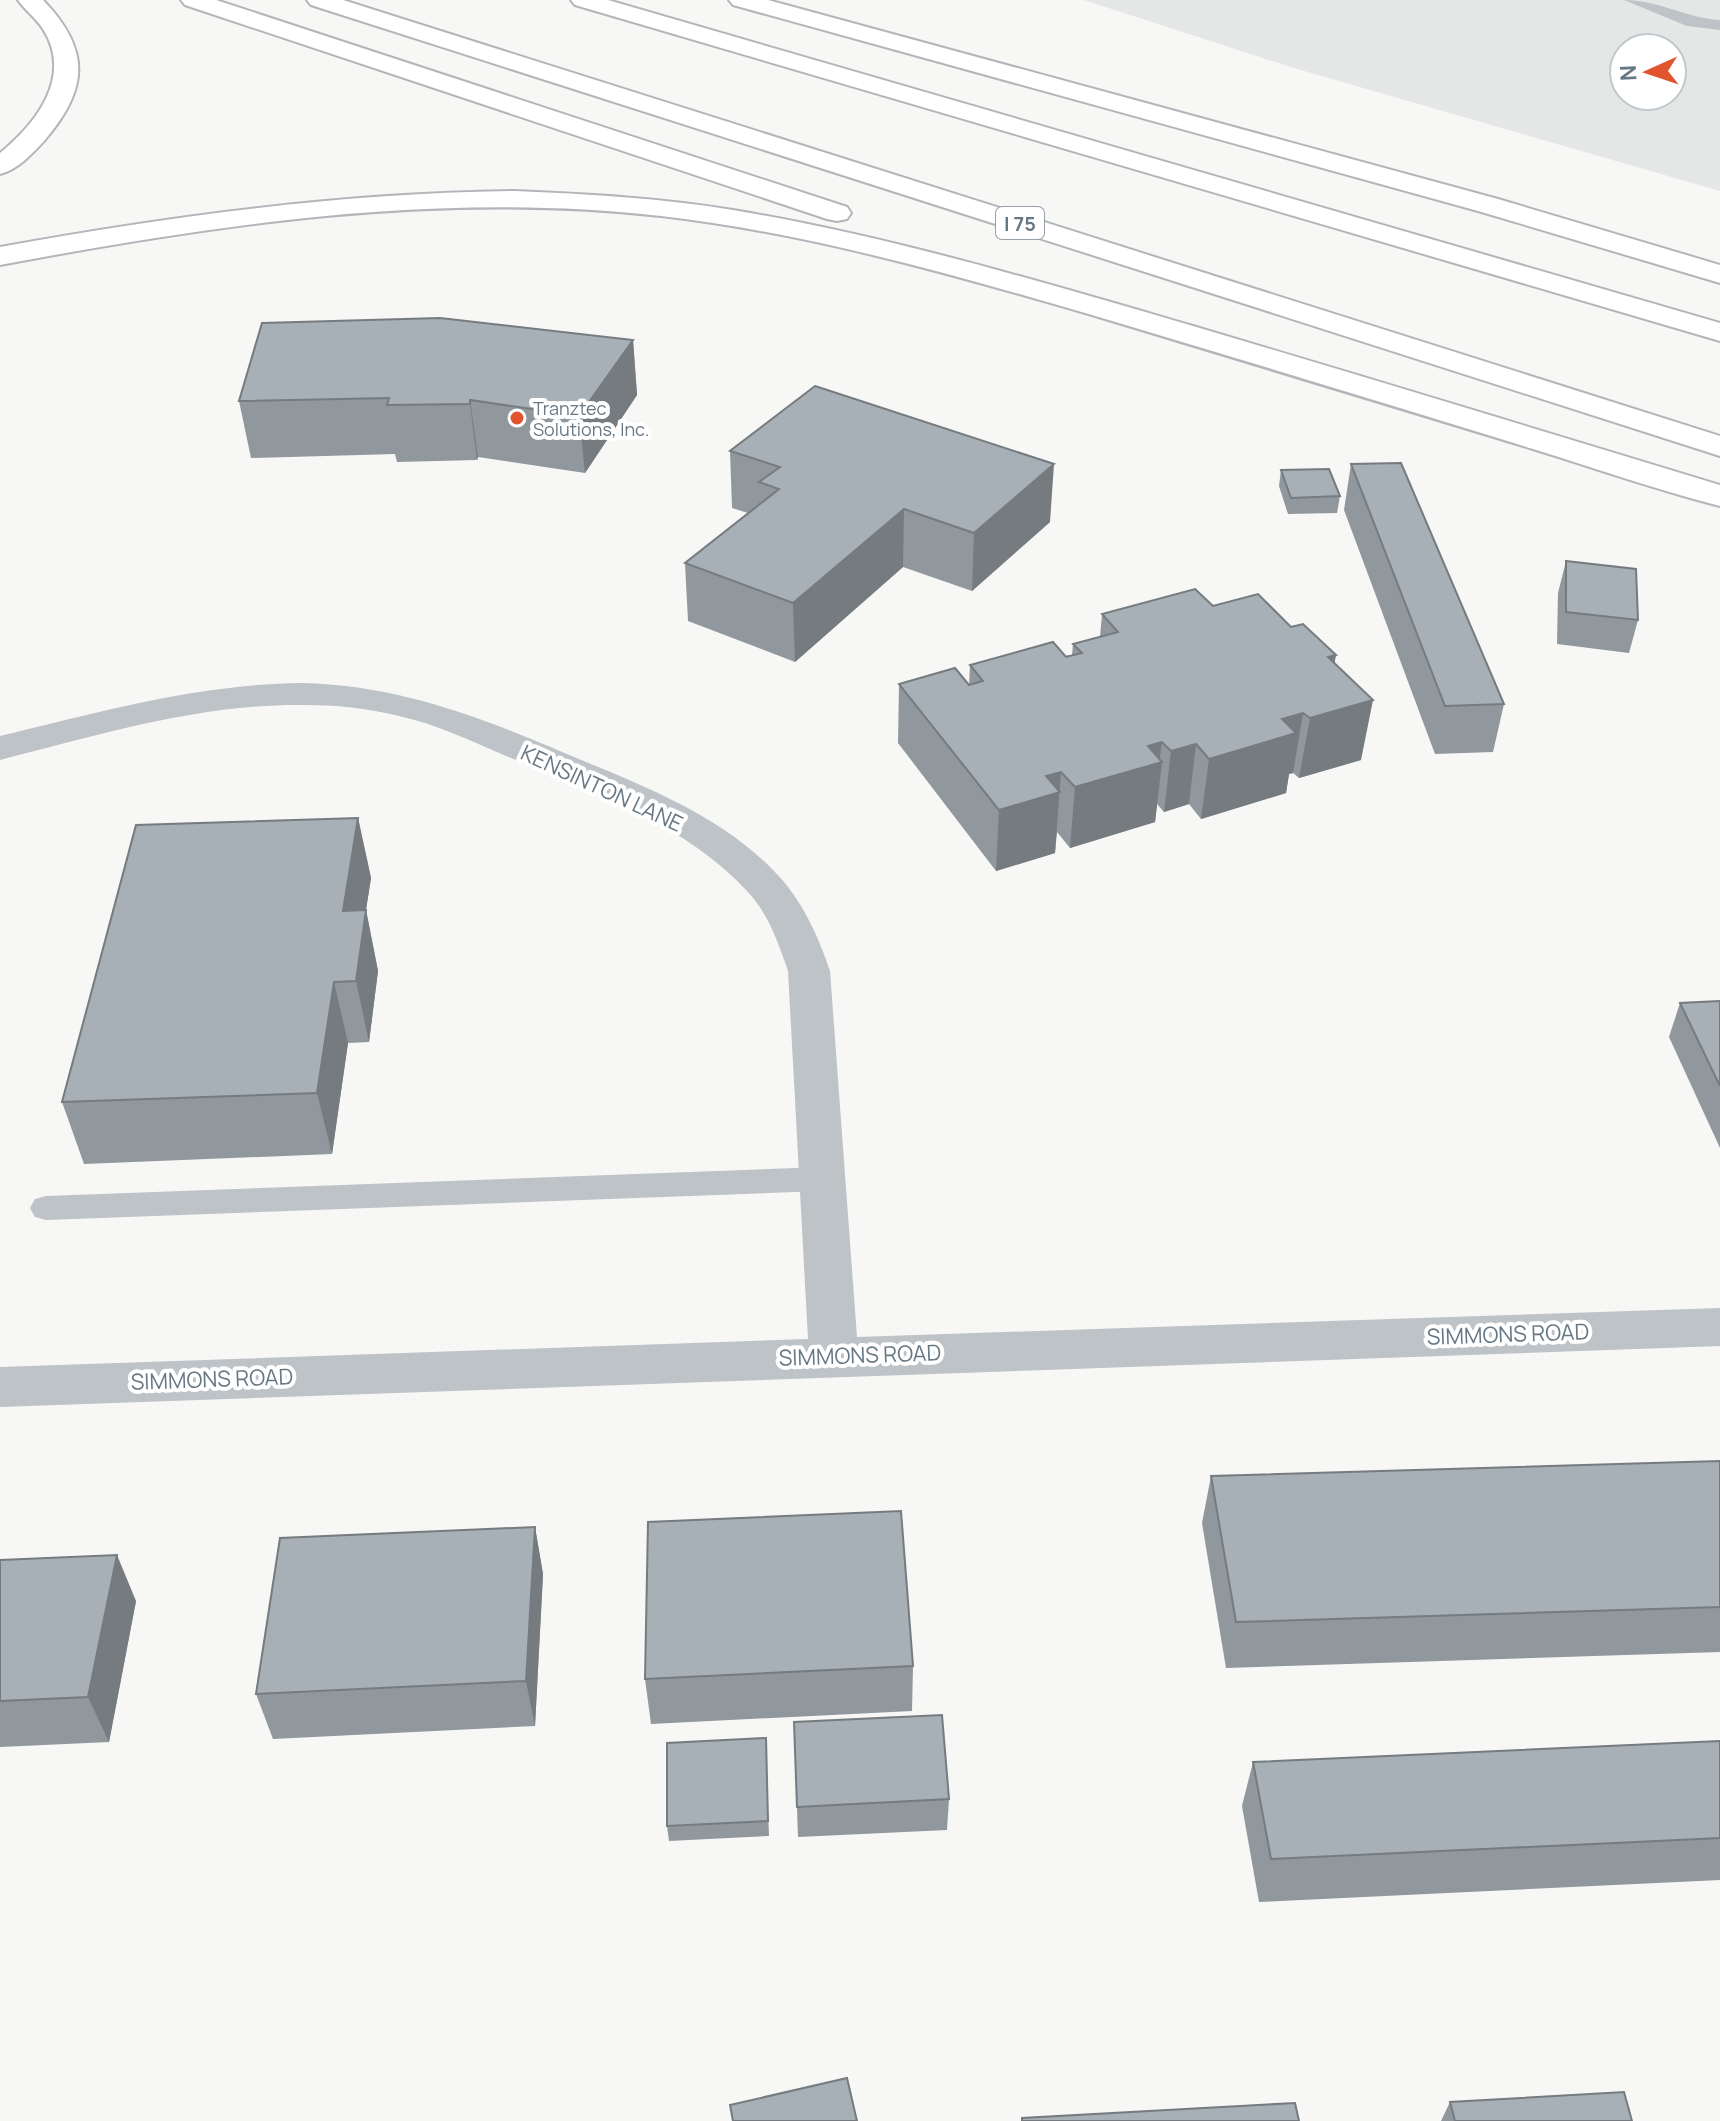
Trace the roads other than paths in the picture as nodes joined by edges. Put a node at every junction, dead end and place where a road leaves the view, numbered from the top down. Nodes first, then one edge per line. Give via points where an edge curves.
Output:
1 (30, 0) edge
2 (193, 0) edge
3 (319, 0) edge
4 (583, 0) edge
5 (741, 0) edge
6 (787, 0) edge
7 (1632, 0) edge
8 (1720, 25) edge
9 (915, 49) junction
10 (0, 166) edge
11 (0, 256) edge
12 (1720, 274) edge
13 (1720, 332) edge
14 (1336, 378) junction
15 (1720, 446) edge
16 (1720, 496) edge
17 (0, 748) edge
18 (822, 1179) junction
19 (46, 1208) dead end
20 (1720, 1327) edge
21 (834, 1356) junction
22 (0, 1387) edge

1 - 10 highway via 56,29 69,70 51,116
2 - 14 highway
3 - 15 highway, I 75
4 - 13 highway
5 - 9 highway
6 - 9 highway
7 - 8 lane via 1693,23
9 - 12 highway via 1488,205
11 - 14 highway via 316,206 501,198 592,202 696,212 854,240
14 - 16 highway
17 - 18 street, KENSINTON LANE via 191,703 332,695 418,709 666,814 732,855 782,907 799,937 809,971
18 - 19 lane
18 - 21 street, KENSINTON LANE
20 - 21 street, SIMMONS ROAD
21 - 22 street, SIMMONS ROAD

